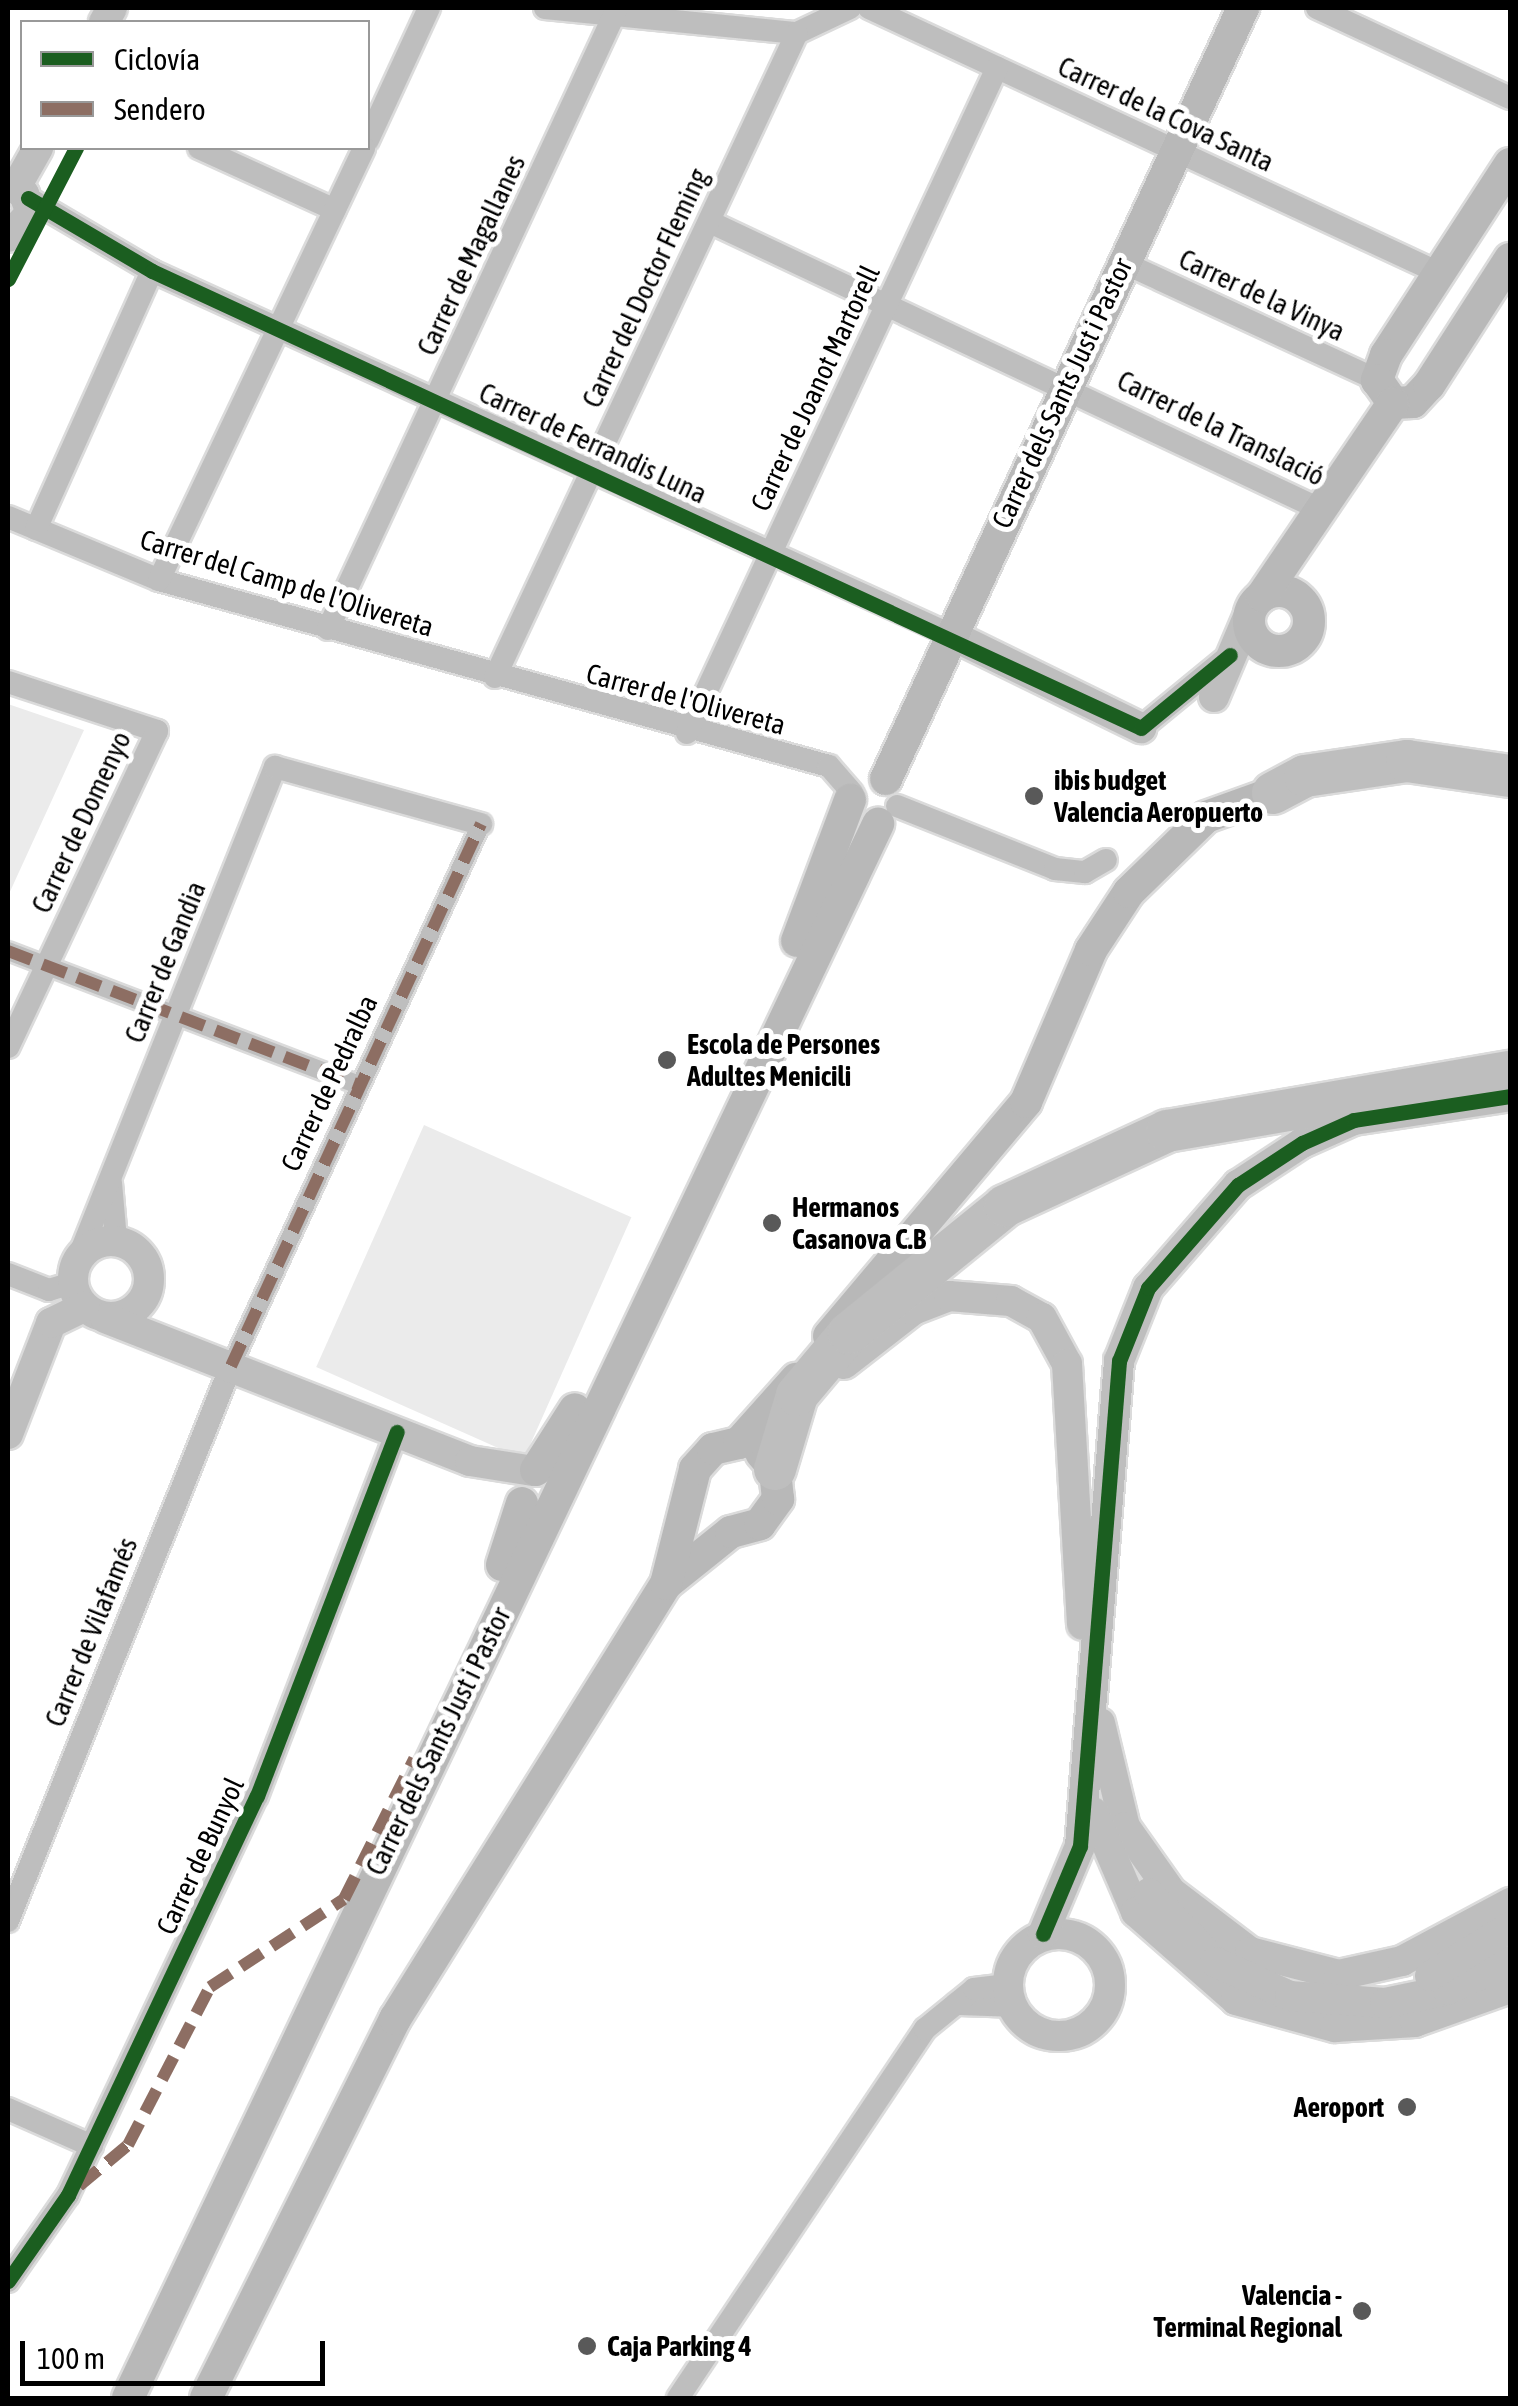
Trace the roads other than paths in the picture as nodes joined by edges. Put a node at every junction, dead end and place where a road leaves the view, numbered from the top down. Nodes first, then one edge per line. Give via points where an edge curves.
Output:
1 (429, 8) edge
2 (546, 8) edge
3 (850, 8) edge
4 (870, 8) edge
5 (1243, 8) edge
6 (1317, 8) edge
7 (616, 13) junction
8 (797, 34) junction
9 (997, 68) junction
10 (1510, 98) edge
11 (370, 136) edge
12 (37, 150) edge
13 (203, 150) edge
14 (363, 150) edge
15 (1175, 150) junction
16 (1510, 164) edge
17 (17, 190) edge
18 (335, 210) junction
19 (710, 222) junction
20 (8, 238) edge
21 (1510, 259) edge
22 (1122, 262) junction
23 (152, 271) junction
24 (1439, 273) junction
25 (886, 304) junction
26 (278, 327) junction
27 (1064, 387) junction
28 (1385, 391) junction
29 (438, 400) junction
30 (592, 470) junction
31 (1324, 511) junction
32 (8, 518) edge
33 (36, 529) junction
34 (1303, 545) junction
35 (773, 553) junction
36 (159, 580) junction
37 (1301, 600) junction
38 (1257, 603) junction
39 (328, 629) junction
40 (952, 635) junction
41 (1230, 655) junction
42 (495, 677) junction
43 (8, 682) edge
44 (1214, 697) dead end
45 (1142, 728) joint
46 (686, 732) junction
47 (1510, 776) edge
48 (1273, 793) joint
49 (851, 796) junction
50 (887, 803) junction
51 (481, 824) joint
52 (1106, 860) dead end
53 (8, 952) edge
54 (46, 966) junction
55 (174, 1020) junction
56 (8, 1047) edge
57 (357, 1084) junction
58 (1504, 1095) edge
59 (110, 1179) junction
60 (116, 1240) junction
61 (8, 1274) edge
62 (85, 1291) junction
63 (144, 1301) junction
64 (188, 1349) junction
65 (231, 1366) junction
66 (797, 1396) junction
67 (397, 1432) junction
68 (8, 1434) edge
69 (739, 1444) junction
70 (775, 1469) junction
71 (538, 1491) junction
72 (692, 1496) junction
73 (731, 1532) junction
74 (666, 1584) junction
75 (1098, 1654) junction
76 (1096, 1771) junction
77 (1510, 1903) edge
78 (8, 1921) edge
79 (1510, 1927) edge
80 (1043, 1934) junction
81 (1250, 1952) junction
82 (1510, 1961) edge
83 (1510, 1988) edge
84 (1009, 1995) junction
85 (8, 2109) edge
86 (92, 2146) junction
87 (8, 2280) edge
88 (128, 2398) edge
89 (206, 2398) edge
90 (678, 2398) edge

1 - 11 street
2 - 7 street
3 - 8 street
4 - 9 street, Carrer de la Cova Santa
5 - 15 main road, Carrer dels Sants Just i Pastor
6 - 10 street
7 - 8 street
7 - 29 street, Carrer de Magallanes
8 - 19 street, Carrer del Doctor Fleming
9 - 15 street, Carrer de la Cova Santa
9 - 25 street, Carrer de Joanot Martorell
12 - 17 street
13 - 18 street
14 - 18 street
15 - 22 main road, Carrer dels Sants Just i Pastor
15 - 24 street, Carrer de la Cova Santa
16 - 24 main road
17 - 20 street via 28,223
17 - 23 street, Carrer de Ferrandis Luna
18 - 26 street
19 - 25 street, Carrer de la Translació
19 - 30 street, Carrer del Doctor Fleming
21 - 28 main road via 1413,402
22 - 27 main road, Carrer dels Sants Just i Pastor
22 - 28 street, Carrer de la Vinya
23 - 26 street, Carrer de Ferrandis Luna
23 - 33 street
24 - 28 main road
25 - 27 street, Carrer de la Translació
25 - 35 street, Carrer de Joanot Martorell
26 - 29 street, Carrer de Ferrandis Luna
26 - 36 street
27 - 31 street, Carrer de la Translació
27 - 40 main road, Carrer dels Sants Just i Pastor
28 - 31 main road
29 - 30 street, Carrer de Ferrandis Luna
29 - 39 street, Carrer de Magallanes
30 - 35 street, Carrer de Ferrandis Luna
30 - 42 street, Carrer del Doctor Fleming
31 - 34 main road
32 - 33 street, Carrer del Camp de l'Olivereta
33 - 36 street, Carrer del Camp de l'Olivereta
34 - 37 main road
34 - 38 main road
35 - 40 street, Carrer de Ferrandis Luna
35 - 46 street, Carrer de Joanot Martorell
36 - 39 street, Carrer del Camp de l'Olivereta
37 - 38 main road
37 - 38 main road via 1306,632 1288,649 1254,638
38 - 41 street
39 - 42 street, Carrer del Camp de l'Olivereta
40 - 45 street, Carrer de Ferrandis Luna
40 - 50 main road, Carrer dels Sants Just i Pastor
41 - 44 street
41 - 45 street
42 - 46 street, Carrer de l'Olivereta
43 - 54 street, Carrer de Domenyo via 157,730
46 - 49 street, Carrer de l'Olivereta via 829,766
47 - 48 highway via 1407,760 1305,776
48 - 69 main road via 1206,816 1110,916 1064,1024 998,1143 886,1260
49 - 50 main road via 859,818
49 - 71 main road, Carrer dels Sants Just i Pastor via 780,988
50 - 52 street via 1054,869 1085,872
50 - 71 main road, Carrer dels Sants Just i Pastor
51 - 55 street, Carrer de Gandia via 275,766
51 - 57 street, Carrer de Pedralba
53 - 54 street
54 - 55 street
54 - 56 street, Carrer de Domenyo
55 - 57 street
55 - 59 street, Carrer de Gandia
57 - 65 street, Carrer de Pedralba
58 - 66 highway via 1167,1131 961,1234 849,1334
58 - 75 street via 1408,1108 1302,1143 1238,1185 1148,1288 1119,1360
59 - 60 street, Carrer de Gandia
59 - 62 street, Carrer de Gandia
60 - 62 street
60 - 63 street via 145,1264
61 - 62 street via 48,1290
62 - 63 street
62 - 64 street
62 - 68 street via 51,1323
63 - 64 street
64 - 65 street
65 - 67 street
65 - 78 street, Carrer de Vilafamés
66 - 70 highway
66 - 75 street via 913,1310 948,1296 1011,1301 1042,1318 1067,1364 1081,1622
67 - 71 street
67 - 86 street, Carrer de Bunyol via 257,1796
69 - 70 main road
69 - 72 main road via 713,1450 695,1469
70 - 73 main road via 778,1499 760,1524
71 - 88 main road, Carrer dels Sants Just i Pastor via 358,1905
72 - 73 main road via 706,1520
72 - 74 main road
73 - 74 main road
74 - 89 main road via 395,2019
75 - 76 street
76 - 80 street via 1076,1867
76 - 81 street via 1171,1892
76 - 82 street via 1110,1820 1152,1898 1188,1939 1244,1979 1331,2002 1448,1990
76 - 83 street via 1099,1843 1136,1912 1236,2000 1335,2027 1415,2022
77 - 81 street via 1402,1961 1339,1975
79 - 81 street via 1454,1967 1402,1982 1313,1981
80 - 84 street via 1015,1957
80 - 84 street via 1091,1945 1113,1987 1110,2005 1090,2028 1064,2036 1044,2033
84 - 90 street via 947,2005
85 - 86 street
86 - 87 street, Carrer de Bunyol

